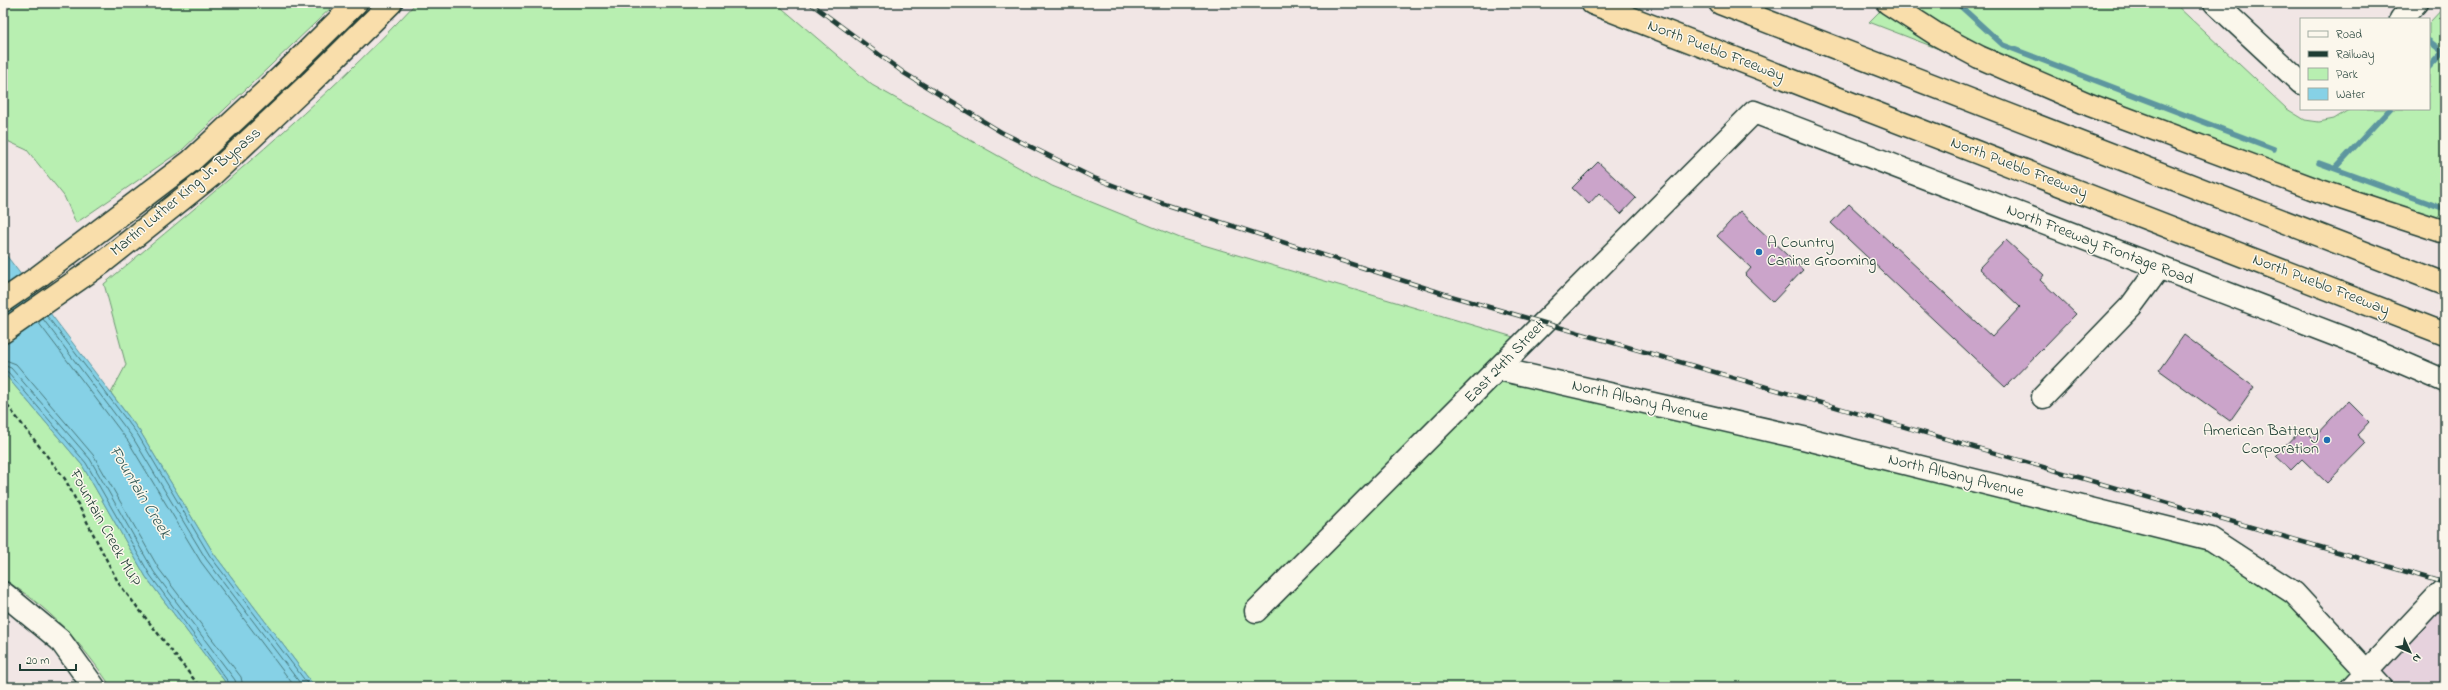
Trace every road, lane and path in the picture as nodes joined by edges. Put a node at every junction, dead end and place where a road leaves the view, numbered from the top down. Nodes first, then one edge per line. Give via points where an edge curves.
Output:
1 (356, 3) edge
2 (391, 3) edge
3 (1592, 3) edge
4 (1720, 3) edge
5 (1888, 3) edge
6 (2215, 3) edge
7 (2416, 3) edge
8 (2402, 18) edge
9 (2300, 82) edge
10 (1754, 112) joint
11 (2445, 232) edge
12 (2159, 268) junction
13 (2445, 284) edge
14 (3, 301) edge
15 (3, 332) edge
16 (2445, 334) edge
17 (1499, 369) junction
18 (2445, 381) edge
19 (2043, 397) dead end
20 (3, 400) edge
21 (2445, 588) edge
22 (3, 593) edge
23 (1256, 611) dead end
24 (2359, 680) edge
25 (94, 687) edge
26 (200, 687) edge
27 (2381, 687) edge

1 - 14 highway, Martin Luther King Jr. Bypass via 191,160
2 - 15 highway, Martin Luther King Jr. Bypass via 210,176 102,264
3 - 16 highway, North Pueblo Freeway
4 - 13 highway
5 - 11 highway via 1936,34 1979,56 2090,105 2303,185
6 - 9 street
7 - 8 street
10 - 12 street, North Freeway Frontage Road
10 - 17 street, East 24th Street
12 - 18 street, North Freeway Frontage Road via 2360,344
12 - 19 street via 2131,306
17 - 23 street, East 24th Street
17 - 24 street, North Albany Avenue via 1803,438 2211,539 2294,593
20 - 26 path, Fountain Creek MUP via 65,479 119,584
21 - 24 street
22 - 25 street via 60,640
24 - 27 street, North Albany Avenue

